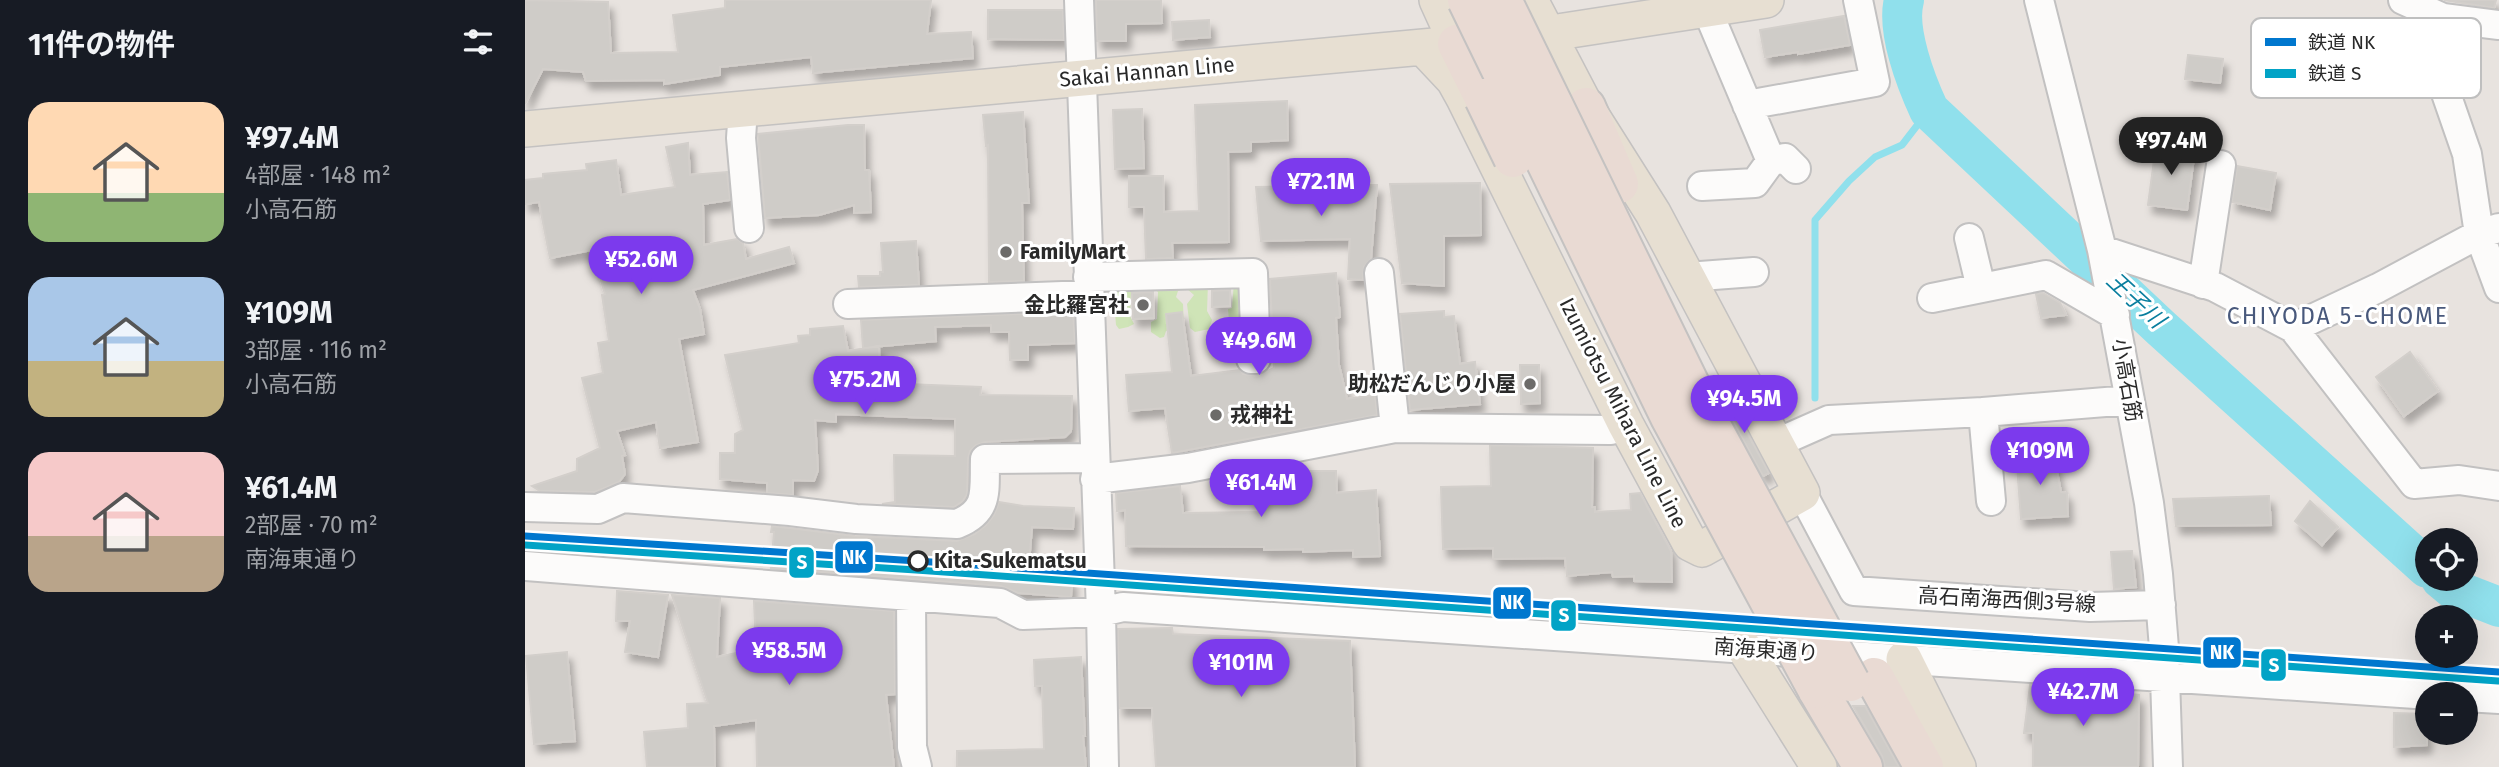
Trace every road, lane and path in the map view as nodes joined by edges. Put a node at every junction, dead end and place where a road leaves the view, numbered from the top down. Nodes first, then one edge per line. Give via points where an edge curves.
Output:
1 (1079, 0) edge
2 (1437, 0) edge
3 (1467, 0) edge
4 (1502, 0) edge
5 (1530, 0) edge
6 (1766, 0) edge
7 (1858, 0) edge
8 (2039, 0) edge
9 (2403, 0) edge
10 (1705, 4) edge
11 (2444, 18) edge
12 (2481, 23) edge
13 (2499, 25) edge
14 (1546, 34) junction
15 (1440, 46) junction
16 (1081, 78) junction
17 (2448, 98) edge
18 (1747, 105) junction
19 (1585, 107) junction
20 (743, 109) junction
21 (525, 130) edge
22 (2221, 165) dead end
23 (1702, 186) dead end
24 (749, 228) dead end
25 (2489, 231) edge
26 (1969, 238) dead end
27 (2102, 250) junction
28 (1754, 272) dead end
29 (1379, 273) dead end
30 (1687, 277) junction
31 (2203, 284) junction
32 (1089, 286) junction
33 (1981, 288) junction
34 (2499, 288) edge
35 (1932, 298) dead end
36 (848, 304) dead end
37 (2115, 315) junction
38 (2293, 328) junction
39 (1251, 359) dead end
40 (2130, 400) junction
41 (1983, 412) junction
42 (1626, 425) junction
43 (1395, 428) junction
44 (1777, 443) junction
45 (1095, 468) junction
46 (2499, 486) edge
47 (1802, 493) junction
48 (1991, 501) dead end
49 (525, 507) edge
50 (525, 566) edge
51 (911, 597) junction
52 (2161, 605) junction
53 (1101, 612) junction
54 (1745, 649) junction
55 (1904, 659) junction
56 (2163, 676) junction
57 (1834, 686) junction
58 (2415, 694) edge
59 (2478, 698) edge
60 (2499, 699) edge
61 (917, 767) edge
62 (1104, 767) edge
63 (1818, 767) edge
64 (1841, 767) edge
65 (1863, 767) edge
66 (1901, 767) edge
67 (1924, 767) edge
68 (1958, 767) edge
69 (2168, 767) edge

1 - 16 street
2 - 15 main road, Izumiotsu Mihara Line Line
3 - 57 highway, bridge via 1670,417
4 - 57 highway, bridge
5 - 14 main road
6 - 10 main road, Sakai Hannan Line
7 - 18 street via 1875,82
8 - 27 street, 小高石筋
9 - 11 street
10 - 14 main road, Sakai Hannan Line
10 - 18 street
12 - 13 street
14 - 15 main road, Sakai Hannan Line
14 - 19 main road
15 - 16 main road, Sakai Hannan Line
15 - 42 main road, Izumiotsu Mihara Line Line
15 - 64 highway, bridge via 1484,98 1721,565
16 - 20 main road, Sakai Hannan Line
16 - 32 street
17 - 25 street
18 - 23 street via 1783,165 1755,183
19 - 30 main road via 1653,213
19 - 67 highway via 1671,296 1801,548
20 - 21 main road, Sakai Hannan Line
20 - 24 street
22 - 31 street
25 - 34 street
25 - 38 street
26 - 33 street
27 - 31 street
27 - 37 street, 小高石筋
28 - 30 street
29 - 43 street
30 - 44 main road
31 - 38 street
32 - 36 street
32 - 39 street via 1253,273 1256,359
32 - 45 street
33 - 35 street
33 - 37 street via 2046,275
37 - 40 street, 小高石筋
38 - 46 street via 2414,484 2459,480
40 - 41 street
40 - 52 street, 小高石筋
41 - 44 street via 1829,420
41 - 48 street
42 - 43 street via 1611,430
42 - 47 main road, Izumiotsu Mihara Line Line via 1690,543 1702,550
43 - 45 street via 1188,468
44 - 47 main road
45 - 49 street via 985,459 981,506 957,524 624,498 597,509
45 - 53 street
47 - 52 street, 高石南海西側3号線 via 1854,591 2090,607
50 - 51 street, 南海東通り
51 - 53 street, 南海東通り via 1000,603 1023,615
51 - 61 street via 912,747
52 - 56 street, 小高石筋
53 - 54 street, 南海東通り via 1123,607
53 - 62 street
54 - 55 street, 南海東通り
54 - 63 main road
55 - 56 street, 南海東通り
55 - 68 main road
56 - 58 street, 南海東通り
56 - 69 street, 小高石筋
57 - 65 highway
57 - 66 highway
59 - 60 street

